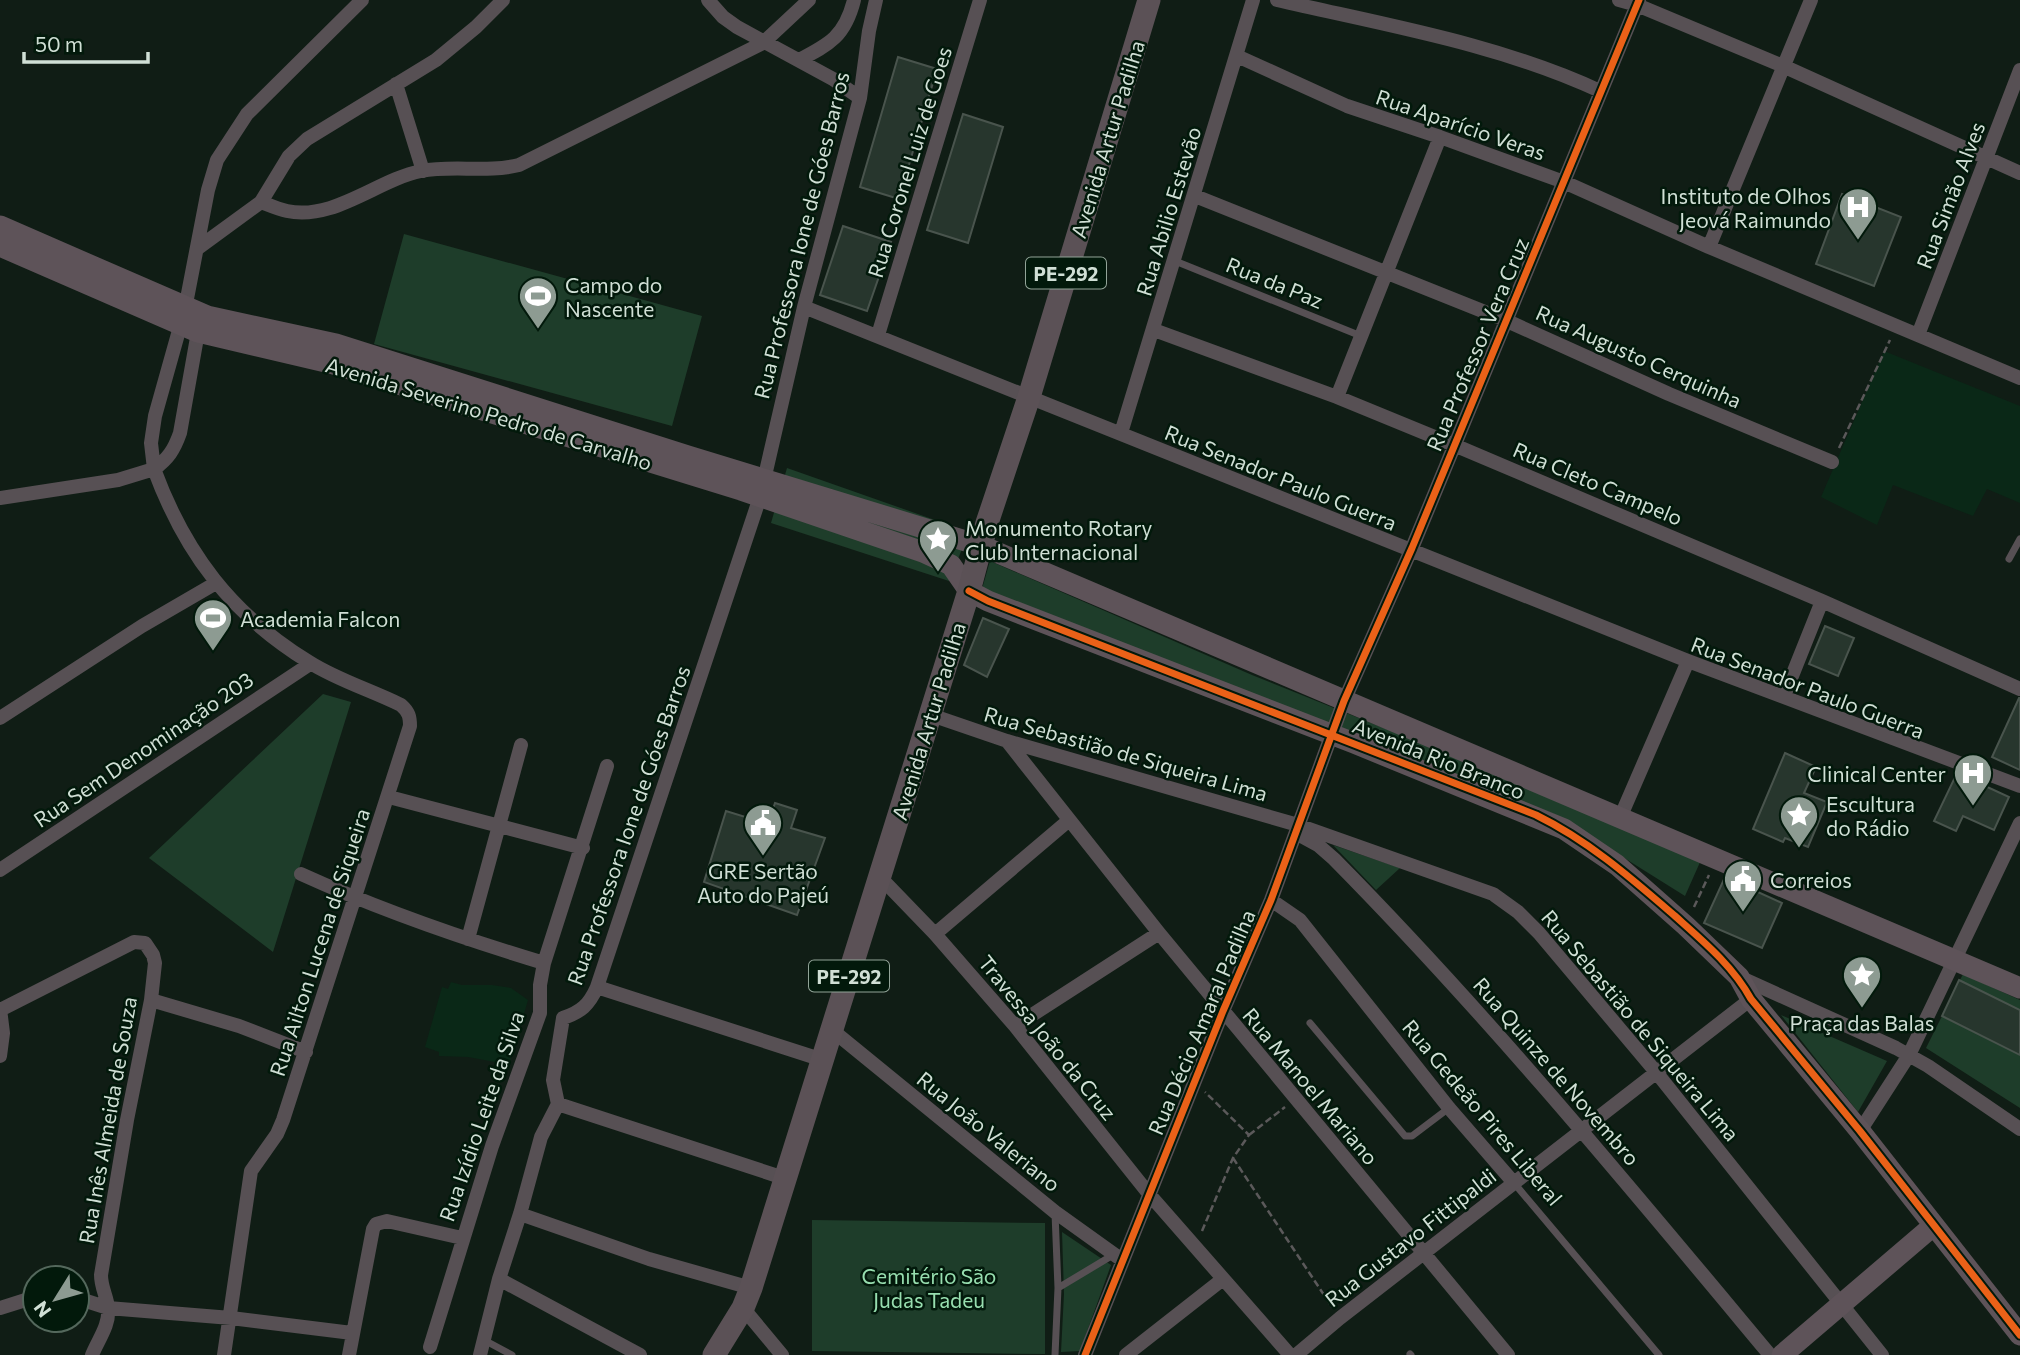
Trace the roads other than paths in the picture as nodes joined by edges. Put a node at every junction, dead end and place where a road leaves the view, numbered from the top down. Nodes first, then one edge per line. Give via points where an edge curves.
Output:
1 (362, 0) edge
2 (503, 0) edge
3 (708, 0) edge
4 (809, 0) edge
5 (854, 0) edge
6 (876, 0) edge
7 (980, 0) edge
8 (1149, 0) edge
9 (1253, 0) edge
10 (1276, 0) edge
11 (1619, 0) edge
12 (1811, 0) edge
13 (1638, 3) edge
14 (764, 43) junction
15 (1237, 56) junction
16 (799, 60) junction
17 (1783, 65) junction
18 (2020, 70) edge
19 (396, 84) junction
20 (1601, 91) junction
21 (860, 98) junction
22 (1440, 136) junction
23 (1987, 157) junction
24 (424, 170) junction
25 (2020, 173) edge
26 (1564, 182) junction
27 (1195, 196) junction
28 (261, 202) junction
29 (0, 226) edge
30 (0, 246) edge
31 (1709, 247) junction
32 (198, 248) junction
33 (1175, 261) junction
34 (1386, 272) junction
35 (804, 307) junction
36 (1505, 320) junction
37 (188, 322) junction
38 (1154, 330) junction
39 (878, 335) junction
40 (1918, 335) junction
41 (1362, 336) junction
42 (2020, 378) edge
43 (1029, 397) junction
44 (1337, 397) junction
45 (1121, 433) junction
46 (1454, 445) junction
47 (1832, 462) road end
48 (154, 469) junction
49 (752, 485) junction
50 (0, 498) edge
51 (2020, 539) edge
52 (982, 546) junction
53 (1412, 548) junction
54 (2009, 559) dead end
55 (216, 583) junction
56 (969, 591) junction
57 (1822, 601) junction
58 (1688, 660) junction
59 (310, 664) junction
60 (2020, 689) edge
61 (1784, 696) junction
62 (1344, 701) junction
63 (931, 715) junction
64 (0, 718) edge
65 (1331, 734) junction
66 (1007, 741) junction
67 (521, 745) dead end
68 (607, 766) dead end
69 (2020, 786) edge
70 (389, 797) junction
71 (1620, 818) junction
72 (1068, 821) junction
73 (2020, 823) edge
74 (499, 827) junction
75 (1297, 829) junction
76 (583, 848) junction
77 (0, 870) edge
78 (301, 874) dead end
79 (879, 876) junction
80 (355, 898) junction
81 (1271, 900) junction
82 (1159, 933) junction
83 (935, 934) junction
84 (468, 939) junction
85 (1954, 958) junction
86 (544, 963) junction
87 (1739, 977) junction
88 (597, 988) junction
89 (2020, 988) edge
90 (1751, 999) junction
91 (152, 1000) junction
92 (0, 1010) edge
93 (1223, 1012) junction
94 (540, 1013) junction
95 (563, 1018) junction
96 (1310, 1023) dead end
97 (1015, 1026) junction
98 (832, 1030) junction
99 (306, 1052) junction
100 (1909, 1055) junction
101 (0, 1056) edge
102 (823, 1060) junction
103 (1656, 1072) junction
104 (558, 1104) junction
105 (1449, 1108) junction
106 (1582, 1129) junction
107 (2020, 1129) edge
108 (1860, 1131) junction
109 (787, 1179) junction
110 (1514, 1182) junction
111 (1149, 1194) junction
112 (1055, 1212) junction
113 (520, 1214) junction
114 (1933, 1226) junction
115 (462, 1238) junction
116 (1424, 1254) junction
117 (1118, 1257) junction
118 (499, 1279) junction
119 (1223, 1279) junction
120 (1058, 1287) junction
121 (747, 1298) junction
122 (21, 1301) edge
123 (91, 1303) edge
124 (1841, 1306) junction
125 (0, 1308) edge
126 (108, 1308) junction
127 (230, 1318) junction
128 (352, 1333) junction
129 (2020, 1335) edge
130 (484, 1340) junction
131 (430, 1347) dead end
132 (92, 1355) edge
133 (225, 1355) edge
134 (349, 1355) edge
135 (480, 1355) edge
136 (512, 1355) edge
137 (640, 1355) edge
138 (714, 1355) edge
139 (782, 1355) edge
140 (1055, 1355) edge
141 (1085, 1355) edge
142 (1126, 1355) edge
143 (1290, 1355) edge
144 (1296, 1355) edge
145 (1508, 1355) edge
146 (1659, 1355) edge
147 (1770, 1355) edge
148 (1782, 1355) edge
149 (1882, 1355) edge

1 - 32 street via 247,114 231,136 208,190
2 - 19 street via 436,60
3 - 14 street via 723,17
4 - 14 street
5 - 16 street via 833,42
6 - 21 street, Rua Professora Ione de Góes Barros
7 - 39 street, Rua Coronel Luiz de Goes
8 - 43 main road, Avenida Artur Padilha / PE-292
9 - 15 street, Rua Abilio Estevão
10 - 20 street via 1447,39 1564,74
11 - 13 street
12 - 17 street
13 - 17 street
13 - 20 street, Rua Professor Vera Cruz
14 - 16 street
14 - 24 street via 519,166
15 - 22 street, Rua Aparício Veras via 1347,106
15 - 27 street, Rua Abilio Estevão
16 - 21 street
17 - 23 street
17 - 31 street
18 - 23 street, Rua Simão Alves
19 - 24 street
19 - 28 street via 307,139 289,156
20 - 26 street, Rua Professor Vera Cruz
21 - 35 street, Rua Professora Ione de Góes Barros
22 - 26 street, Rua Aparício Veras
22 - 34 street
23 - 25 street
23 - 40 street, Rua Simão Alves
24 - 28 street via 331,207 288,211
26 - 31 street, Rua Aparício Veras
26 - 36 street, Rua Professor Vera Cruz
27 - 33 street, Rua Abilio Estevão
27 - 34 street, Rua Augusto Cerquinha
28 - 32 street
29 - 37 street, Avenida Severino Pedro de Carvalho
30 - 37 street, Avenida Severino Pedro de Carvalho
31 - 40 street, Rua Aparício Veras
32 - 37 street
33 - 38 street, Rua Abilio Estevão
33 - 41 lane, Rua da Paz
34 - 36 street, Rua Augusto Cerquinha
34 - 41 street
35 - 39 street, Rua Senador Paulo Guerra
35 - 49 street, Rua Professora Ione de Góes Barros
36 - 46 street, Rua Professor Vera Cruz
36 - 47 street, Rua Augusto Cerquinha
37 - 48 street via 155,416
37 - 48 street via 180,433 174,449
37 - 49 street, Avenida Severino Pedro de Carvalho via 225,321 336,344
38 - 44 street, Rua Cleto Campelo
38 - 45 street, Rua Abilio Estevão
39 - 43 street, Rua Senador Paulo Guerra
40 - 42 street, Rua Aparício Veras
41 - 44 street
43 - 45 street, Rua Senador Paulo Guerra
43 - 52 main road, Avenida Artur Padilha / PE-292
44 - 46 street, Rua Cleto Campelo
45 - 53 street, Rua Senador Paulo Guerra
46 - 53 street, Rua Professor Vera Cruz
46 - 57 street, Rua Cleto Campelo
48 - 50 street via 118,480
48 - 55 street via 179,528
49 - 52 street, Avenida Severino Pedro de Carvalho
49 - 56 street, Avenida Severino Pedro de Carvalho via 939,559 956,569
49 - 88 street, Rua Professora Ione de Góes Barros
51 - 54 lane
52 - 56 main road, Avenida Artur Padilha / PE-292
52 - 62 street, Avenida Rio Branco
53 - 58 street, Rua Senador Paulo Guerra
53 - 62 street, Rua Professor Vera Cruz
55 - 59 street
55 - 64 street
56 - 63 main road, Avenida Artur Padilha / PE-292
56 - 65 street, Avenida Rio Branco
57 - 60 street, Rua Cleto Campelo
57 - 61 street
58 - 61 street, Rua Senador Paulo Guerra
58 - 71 street
59 - 70 street, Rua Ailton Lucena de Siqueira via 407,711 410,726
59 - 77 street, Rua Sem Denominação 203
61 - 69 street, Rua Senador Paulo Guerra
62 - 65 street, Rua Décio Amaral Padilha
62 - 71 street, Avenida Rio Branco
63 - 66 street, Rua Sebastião de Siqueira Lima
63 - 79 main road, Avenida Artur Padilha / PE-292
65 - 75 street, Rua Décio Amaral Padilha
65 - 87 street, Avenida Rio Branco via 1564,829 1617,865
66 - 72 street, Rua Manoel Mariano
66 - 75 street, Rua Sebastião de Siqueira Lima
67 - 74 street
68 - 76 street, Rua Izídio Leite da Silva
70 - 74 street
70 - 80 street, Rua Ailton Lucena de Siqueira
71 - 85 street, Avenida Rio Branco
72 - 82 street, Rua Manoel Mariano
72 - 83 street
73 - 85 street
74 - 76 street
74 - 84 street
75 - 81 street, Rua Décio Amaral Padilha
75 - 103 street, Rua Sebastião de Siqueira Lima via 1493,894 1539,933
75 - 106 street, Rua Quinze de Novembro via 1375,901
76 - 86 street, Rua Izídio Leite da Silva
78 - 80 street
79 - 83 street, Travessa João da Cruz
79 - 98 main road, Avenida Artur Padilha / PE-292
80 - 84 street
80 - 99 street, Rua Ailton Lucena de Siqueira
81 - 93 street, Rua Décio Amaral Padilha
81 - 105 street, Rua Gedeão Pires Liberal via 1300,920
82 - 93 street, Rua Manoel Mariano
82 - 97 street
83 - 97 street, Travessa João da Cruz
84 - 86 street
85 - 89 street, Avenida Rio Branco
85 - 100 street
86 - 94 street, Rua Izídio Leite da Silva
87 - 90 street, Avenida Rio Branco
87 - 100 street
88 - 95 street, Rua Professora Ione de Góes Barros via 586,1007
88 - 102 street
90 - 103 street, Rua Gustavo Fittipaldi
90 - 108 street, Avenida Rio Branco
91 - 92 street, Rua Inês Almeida de Souza via 153,955 145,943 134,942
91 - 99 street
91 - 126 street, Rua Inês Almeida de Souza via 101,1275
92 - 101 street via 4,1033
93 - 111 street, Rua Décio Amaral Padilha
93 - 116 street, Rua Manoel Mariano
94 - 95 street
94 - 115 street, Rua Izídio Leite da Silva
95 - 104 street via 553,1080
96 - 105 lane via 1405,1136 1412,1136
97 - 111 street, Travessa João da Cruz
98 - 102 main road, Avenida Artur Padilha / PE-292
98 - 112 street, Rua João Valeriano
99 - 127 street, Rua Ailton Lucena de Siqueira via 284,1120 255,1163 250,1179
100 - 107 street
100 - 108 street
102 - 109 main road, Avenida Artur Padilha / PE-292
103 - 106 street, Rua Gustavo Fittipaldi
103 - 124 street, Rua Sebastião de Siqueira Lima
104 - 109 street
104 - 113 street via 541,1138
105 - 110 street, Rua Gedeão Pires Liberal
106 - 110 street, Rua Gustavo Fittipaldi
106 - 147 street, Rua Quinze de Novembro
108 - 114 street, Avenida Rio Branco
109 - 121 main road, Avenida Artur Padilha / PE-292
110 - 116 street, Rua Gustavo Fittipaldi
110 - 146 lane, Rua Gedeão Pires Liberal
111 - 117 street, Rua Décio Amaral Padilha
111 - 119 street, Travessa João da Cruz
112 - 117 street, Rua João Valeriano
112 - 120 lane
113 - 118 street
113 - 121 street
114 - 124 street
114 - 129 street, Avenida Rio Branco
115 - 128 street, Rua Izídio Leite da Silva via 387,1221 376,1224
115 - 131 street, Rua Izídio Leite da Silva
116 - 144 street, Rua Gustavo Fittipaldi
116 - 145 street, Rua Manoel Mariano
117 - 120 lane
117 - 141 street, Rua Décio Amaral Padilha
118 - 130 street
118 - 137 street
119 - 142 street
119 - 143 street, Travessa João da Cruz
120 - 140 lane
121 - 138 main road, Avenida Artur Padilha / PE-292
121 - 139 street
122 - 125 street
123 - 126 street
124 - 148 street
124 - 149 street, Rua Sebastião de Siqueira Lima
126 - 127 street
126 - 132 street, Rua Inês Almeida de Souza via 103,1336
127 - 128 street
127 - 133 street, Rua Ailton Lucena de Siqueira
128 - 134 street, Rua Izídio Leite da Silva
130 - 135 street
130 - 136 lane

